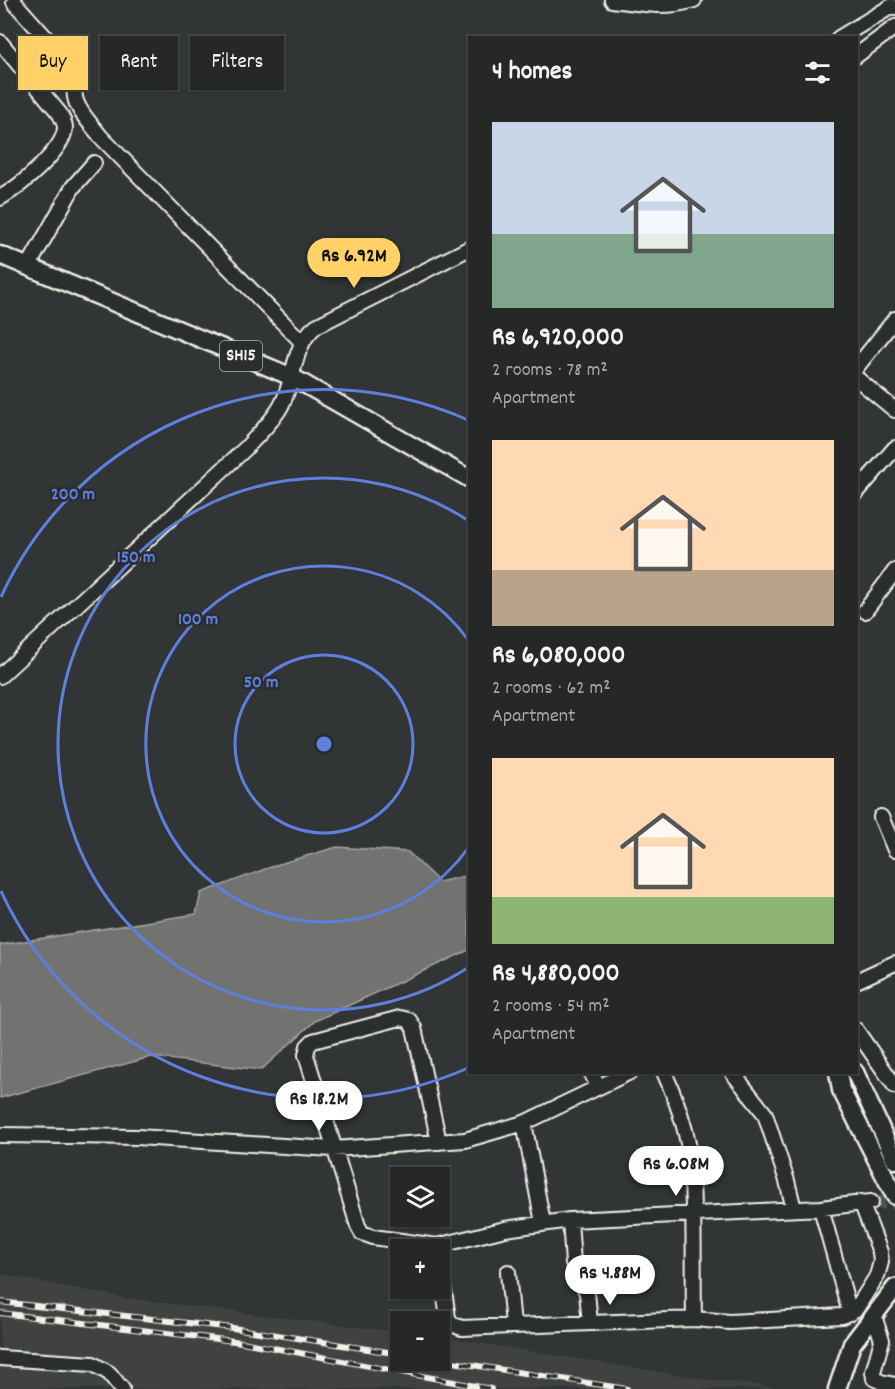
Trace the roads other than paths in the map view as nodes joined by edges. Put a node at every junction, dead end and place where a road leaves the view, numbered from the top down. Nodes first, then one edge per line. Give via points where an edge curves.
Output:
1 (612, 0) edge
2 (694, 0) edge
3 (14, 2) dead end
4 (893, 5) edge
5 (895, 27) edge
6 (842, 36) edge
7 (0, 42) edge
8 (858, 55) edge
9 (94, 163) dead end
10 (0, 198) edge
11 (468, 249) edge
12 (0, 255) edge
13 (28, 267) junction
14 (895, 319) edge
15 (302, 342) junction
16 (858, 365) edge
17 (292, 377) junction
18 (858, 380) edge
19 (895, 410) edge
20 (895, 448) edge
21 (468, 478) edge
22 (858, 491) edge
23 (895, 571) edge
24 (865, 611) dead end
25 (0, 676) edge
26 (881, 817) dead end
27 (894, 847) edge
28 (895, 963) edge
29 (858, 980) edge
30 (858, 1033) edge
31 (592, 1074) edge
32 (625, 1074) edge
33 (665, 1074) edge
34 (734, 1074) edge
35 (838, 1074) edge
36 (856, 1074) edge
37 (893, 1079) edge
38 (598, 1086) junction
39 (524, 1123) junction
40 (0, 1135) edge
41 (439, 1142) junction
42 (333, 1149) junction
43 (895, 1160) edge
44 (895, 1196) edge
45 (821, 1208) junction
46 (794, 1209) junction
47 (692, 1215) junction
48 (570, 1220) junction
49 (543, 1223) junction
50 (390, 1240) edge
51 (450, 1244) edge
52 (508, 1272) dead end
53 (895, 1288) edge
54 (445, 1299) edge
55 (895, 1307) edge
56 (850, 1313) junction
57 (873, 1316) junction
58 (694, 1319) junction
59 (590, 1323) junction
60 (513, 1326) junction
61 (0, 1358) edge
62 (895, 1385) edge
63 (122, 1389) edge
64 (837, 1389) edge

1 - 2 street via 654,6
3 - 15 street via 70,65 78,105 101,137
4 - 6 street
5 - 8 street
7 - 10 street via 65,125 52,154
9 - 13 street via 73,187
11 - 15 street via 316,326
12 - 13 main road, SH15
13 - 17 main road, SH15
14 - 16 street
15 - 17 street
17 - 21 main road, SH15
17 - 25 street via 281,406 245,449
18 - 19 street
20 - 22 street
23 - 24 street
26 - 27 street
28 - 29 street
30 - 37 street
31 - 38 street
32 - 38 street
33 - 47 street via 684,1126 691,1164
34 - 46 street via 765,1114
35 - 44 main road via 841,1090
36 - 43 main road
38 - 39 street
39 - 41 street via 465,1140
39 - 49 street
40 - 42 street via 137,1137
41 - 42 street
41 - 42 street via 414,1028 409,1020 400,1018 313,1041 308,1046 306,1055
42 - 50 street via 362,1233
45 - 46 street
45 - 56 street
45 - 56 street via 866,1202 880,1252 877,1276
46 - 47 street
47 - 48 street
47 - 58 street
48 - 49 street
48 - 59 street via 573,1263 587,1293
49 - 51 street
52 - 60 street
53 - 57 main road
54 - 60 street via 451,1324 462,1328
55 - 57 main road
56 - 58 street via 730,1322
57 - 62 street via 882,1340 874,1378
57 - 64 main road via 852,1344
58 - 59 street
59 - 60 street
61 - 63 street via 93,1364 109,1373

